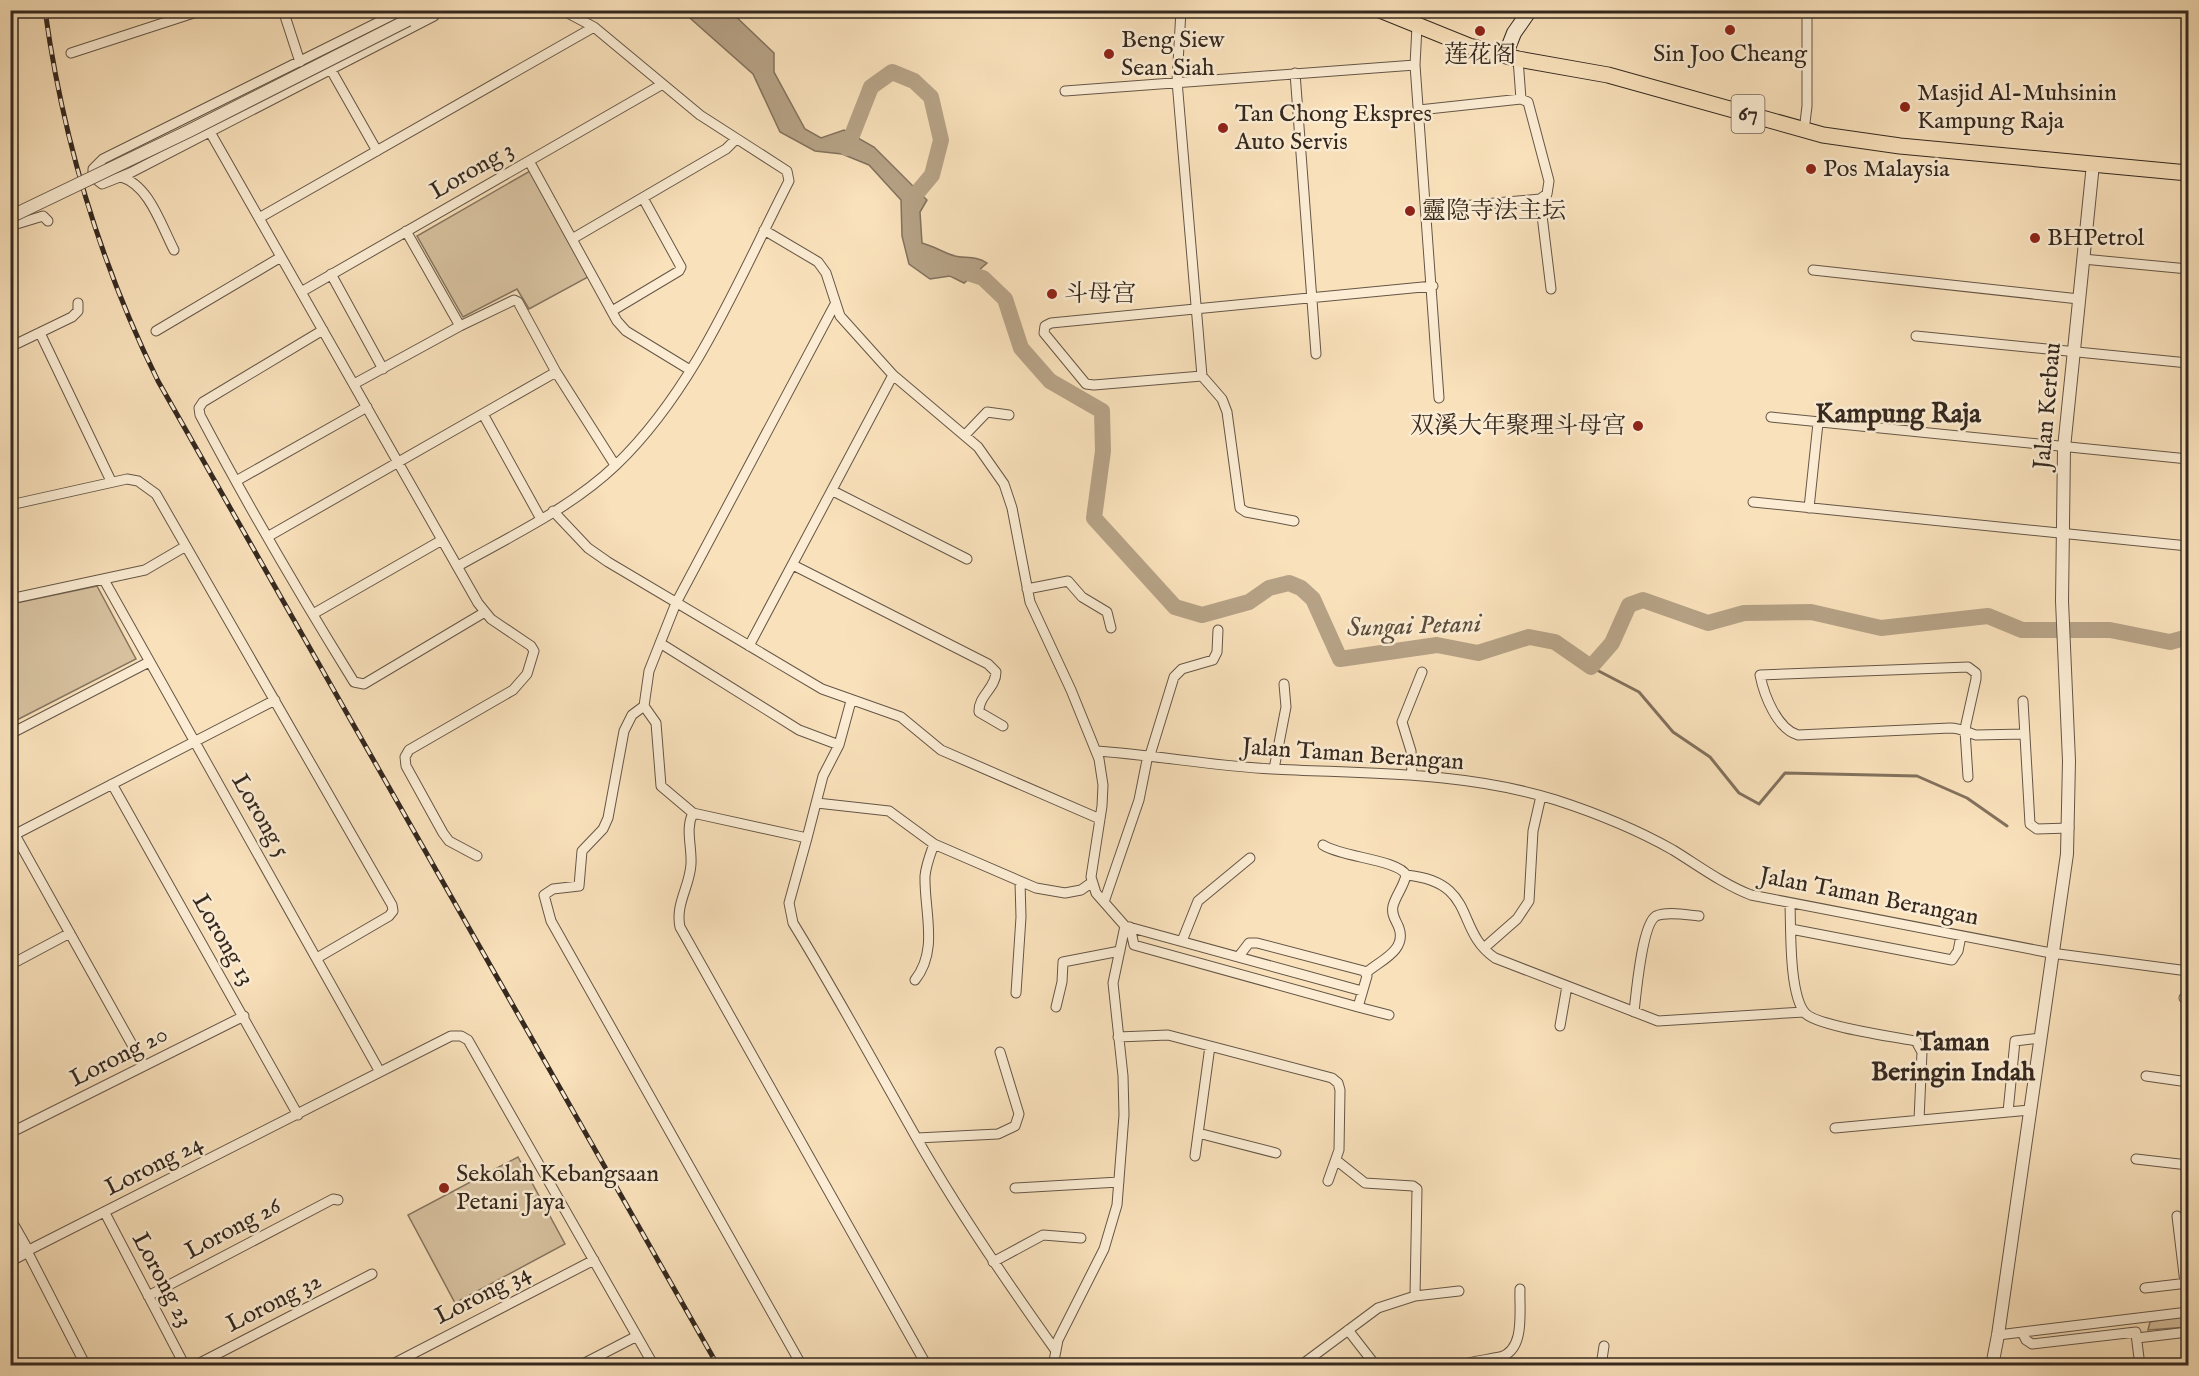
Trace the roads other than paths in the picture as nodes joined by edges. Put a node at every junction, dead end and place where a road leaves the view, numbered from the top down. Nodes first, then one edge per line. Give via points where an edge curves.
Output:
1 (203, 10) edge
2 (283, 10) edge
3 (423, 10) edge
4 (443, 10) edge
5 (562, 10) edge
6 (1181, 10) edge
7 (1380, 10) edge
8 (1530, 10) edge
9 (1807, 10) edge
10 (176, 15) edge
11 (382, 15) edge
12 (406, 15) edge
13 (1417, 26) junction
14 (594, 27) junction
15 (71, 53) dead end
16 (1512, 57) junction
17 (300, 62) junction
18 (1415, 65) junction
19 (331, 70) junction
20 (1295, 73) junction
21 (1177, 81) junction
22 (662, 85) junction
23 (1065, 92) dead end
24 (1521, 99) junction
25 (1419, 110) junction
26 (1804, 131) junction
27 (210, 132) junction
28 (736, 139) junction
29 (377, 151) junction
30 (529, 160) junction
31 (2093, 164) junction
32 (145, 165) junction
33 (2188, 173) edge
34 (121, 177) junction
35 (143, 191) junction
36 (644, 198) junction
37 (1540, 199) junction
38 (1427, 209) junction
39 (10, 217) edge
40 (259, 218) junction
41 (48, 221) dead end
42 (10, 226) edge
43 (764, 230) junction
44 (406, 231) junction
45 (572, 239) junction
46 (174, 250) dead end
47 (281, 257) junction
48 (2083, 259) junction
49 (2188, 269) edge
50 (1813, 270) dead end
51 (331, 274) junction
52 (1433, 286) junction
53 (1551, 289) dead end
54 (301, 292) junction
55 (1311, 298) junction
56 (2079, 298) junction
57 (78, 303) dead end
58 (834, 306) junction
59 (1195, 310) junction
60 (612, 311) junction
61 (460, 326) junction
62 (323, 330) junction
63 (156, 331) dead end
64 (40, 333) junction
65 (1916, 336) dead end
66 (10, 347) edge
67 (2074, 351) junction
68 (1316, 354) dead end
69 (2188, 363) edge
70 (383, 369) junction
71 (690, 370) junction
72 (556, 372) junction
73 (893, 375) junction
74 (1202, 376) junction
75 (354, 384) junction
76 (1439, 398) dead end
77 (367, 407) junction
78 (483, 414) junction
79 (1009, 416) dead end
80 (1771, 417) dead end
81 (1818, 423) junction
82 (965, 435) junction
83 (2064, 448) junction
84 (2188, 459) edge
85 (398, 462) junction
86 (615, 465) junction
87 (236, 480) junction
88 (111, 481) junction
89 (833, 491) junction
90 (1753, 502) dead end
91 (11, 504) edge
92 (1809, 508) junction
93 (553, 511) junction
94 (541, 519) junction
95 (1294, 521) dead end
96 (2061, 534) junction
97 (269, 536) junction
98 (442, 540) junction
99 (186, 546) junction
100 (2188, 546) edge
101 (967, 558) dead end
102 (794, 565) junction
103 (458, 566) junction
104 (104, 580) junction
105 (1027, 589) junction
106 (10, 599) edge
107 (676, 603) junction
108 (484, 612) junction
109 (313, 614) junction
110 (1111, 628) dead end
111 (1218, 630) dead end
112 (660, 643) junction
113 (749, 646) junction
114 (149, 662) junction
115 (1422, 672) dead end
116 (1284, 684) dead end
117 (275, 700) junction
118 (852, 700) junction
119 (2023, 701) dead end
120 (644, 706) junction
121 (1003, 726) dead end
122 (1965, 731) junction
123 (10, 734) edge
124 (2025, 734) junction
125 (195, 742) junction
126 (839, 745) junction
127 (1096, 751) junction
128 (1149, 755) junction
129 (1274, 769) junction
130 (1412, 775) junction
131 (1968, 777) dead end
132 (112, 784) junction
133 (1542, 796) junction
134 (817, 803) junction
135 (693, 813) junction
136 (1100, 819) junction
137 (2068, 828) junction
138 (13, 836) edge
139 (807, 838) junction
140 (934, 844) junction
141 (1323, 845) dead end
142 (477, 856) dead end
143 (1250, 858) dead end
144 (1406, 875) junction
145 (1020, 882) junction
146 (1091, 883) junction
147 (1104, 902) junction
148 (1790, 904) junction
149 (1699, 916) dead end
150 (1128, 926) junction
151 (1791, 928) junction
152 (70, 933) junction
153 (1961, 936) junction
154 (1182, 941) junction
155 (1484, 948) junction
156 (1120, 951) junction
157 (2051, 953) junction
158 (1239, 956) junction
159 (317, 958) junction
160 (10, 964) edge
161 (2188, 971) edge
162 (1366, 973) junction
163 (915, 980) dead end
164 (1567, 986) junction
165 (1362, 991) junction
166 (1016, 993) dead end
167 (1358, 1006) junction
168 (1056, 1007) dead end
169 (1634, 1012) junction
170 (1804, 1012) junction
171 (1389, 1015) dead end
172 (244, 1016) junction
173 (1560, 1026) dead end
174 (1119, 1037) junction
175 (2040, 1038) junction
176 (1210, 1046) junction
177 (1000, 1052) dead end
178 (144, 1066) junction
179 (380, 1072) junction
180 (2146, 1076) dead end
181 (2188, 1082) edge
182 (2030, 1110) junction
183 (2008, 1112) junction
184 (298, 1115) junction
185 (1919, 1120) junction
186 (1835, 1128) dead end
187 (10, 1133) edge
188 (1198, 1133) junction
189 (917, 1138) junction
190 (1276, 1153) dead end
191 (1195, 1156) dead end
192 (2136, 1159) dead end
193 (1336, 1160) junction
194 (2188, 1165) edge
195 (1328, 1181) dead end
196 (1119, 1182) junction
197 (1015, 1188) dead end
198 (338, 1200) dead end
199 (105, 1213) junction
200 (2177, 1216) dead end
201 (12, 1224) edge
202 (1082, 1238) dead end
203 (10, 1241) edge
204 (27, 1251) junction
205 (10, 1260) edge
206 (594, 1260) junction
207 (993, 1262) junction
208 (372, 1274) dead end
209 (2187, 1283) edge
210 (2145, 1288) dead end
211 (1520, 1289) dead end
212 (1459, 1291) dead end
213 (148, 1296) junction
214 (1415, 1296) junction
215 (2188, 1312) edge
216 (2134, 1320) junction
217 (1348, 1330) junction
218 (2022, 1332) junction
219 (2188, 1332) edge
220 (1998, 1335) junction
221 (2136, 1335) junction
222 (637, 1336) junction
223 (1604, 1346) dead end
224 (1056, 1351) junction
225 (86, 1365) edge
226 (185, 1365) edge
227 (194, 1365) edge
228 (389, 1365) edge
229 (579, 1365) edge
230 (654, 1365) edge
231 (802, 1365) edge
232 (927, 1365) edge
233 (1053, 1365) edge
234 (1300, 1365) edge
235 (1376, 1365) edge
236 (1458, 1365) edge
237 (1601, 1365) edge
238 (1992, 1365) edge
239 (2140, 1365) edge

1 - 10 street
2 - 17 street
3 - 12 street
4 - 12 street
4 - 19 street
5 - 14 street
6 - 21 street
7 - 13 main road, 67
8 - 16 main road via 1514,33
9 - 26 street
10 - 15 street
11 - 12 street
11 - 17 street
12 - 39 street, bridge via 189,131
13 - 16 main road, 67
13 - 18 street
14 - 22 street
14 - 29 street
16 - 24 street
16 - 26 main road, 67 via 1608,75
17 - 34 street via 103,159 93,169 93,177 99,183
18 - 20 street
18 - 25 street
19 - 27 street
19 - 29 street
20 - 21 street
20 - 55 street
21 - 23 street
21 - 59 street
22 - 28 street
22 - 30 street, Lorong 3
24 - 25 street
24 - 37 street via 1532,108 1549,181 1547,194
25 - 38 street
26 - 31 main road, 67 via 1872,143
27 - 32 street
27 - 40 street
28 - 36 street via 726,149
28 - 43 street via 790,175
29 - 40 street
30 - 44 street, Lorong 3
30 - 45 street
31 - 33 main road, 67
31 - 48 street, Jalan Kerbau
32 - 34 street
32 - 35 street
34 - 35 street
35 - 46 street
36 - 45 street
36 - 60 street via 681,267 679,272
37 - 38 street
37 - 53 street
38 - 52 street
40 - 47 street
41 - 42 street via 36,216
43 - 58 street via 823,268
43 - 71 street
44 - 51 street, Lorong 3
44 - 61 street
45 - 60 street
47 - 54 street
47 - 63 street
48 - 49 street
48 - 56 street, Jalan Kerbau
50 - 56 street
51 - 54 street, Lorong 3
51 - 70 street
52 - 55 street
52 - 76 street
54 - 62 street
55 - 59 street
55 - 68 street
56 - 67 street, Jalan Kerbau
57 - 64 street via 76,314
58 - 73 street
58 - 107 street
59 - 74 street
59 - 74 street via 1051,323 1044,329 1086,384
60 - 71 street via 626,332
61 - 70 street
61 - 72 street via 514,300
62 - 75 street
62 - 87 street via 203,402 200,415
64 - 66 street
64 - 88 street
65 - 67 street
67 - 69 street
67 - 83 street, Jalan Kerbau
70 - 75 street
71 - 86 street via 660,414
72 - 78 street
72 - 86 street
73 - 82 street
73 - 89 street
74 - 95 street via 1222,399 1227,412 1240,508
75 - 77 street
77 - 85 street
77 - 87 street
78 - 85 street
78 - 94 street
79 - 82 street via 987,412
80 - 81 street
81 - 83 street
81 - 92 street
82 - 105 street via 994,466 1004,484
83 - 84 street
83 - 96 street, Jalan Kerbau
85 - 97 street
85 - 98 street
86 - 93 street
87 - 97 street
88 - 91 street
88 - 99 street via 138,481 147,486 156,494
89 - 101 street
89 - 102 street
90 - 92 street
92 - 96 street
93 - 94 street
93 - 107 street via 588,548
94 - 103 street
96 - 100 street
96 - 137 street, Jalan Kerbau
97 - 109 street
98 - 103 street
98 - 109 street
99 - 104 street via 145,570
99 - 117 street
102 - 113 street
102 - 121 street via 988,664 996,678 979,712
103 - 108 street
104 - 106 street
104 - 114 street, Lorong 5
105 - 110 street via 1068,581 1082,597 1107,612
105 - 127 street
107 - 112 street
107 - 113 street
108 - 109 street via 358,685
108 - 142 street via 531,646 534,658 527,674 513,690 409,750 404,761 449,841
111 - 128 street via 1216,658 1182,669 1174,677
112 - 120 street via 649,671
112 - 126 street via 799,730
113 - 118 street via 822,689
114 - 123 street
114 - 125 street, Lorong 5
115 - 130 street via 1402,722 1411,751
116 - 129 street via 1286,707
117 - 125 street
117 - 159 street via 392,905 389,916
118 - 126 street
118 - 136 street via 901,717 941,750
119 - 124 street
120 - 135 street via 656,723 661,786
120 - 231 street via 627,721 608,818 582,851 579,886 548,890 544,895 546,910
122 - 122 street via 1976,679 1973,669 1968,667 1760,675 1768,699 1789,733 1950,728
122 - 124 street
122 - 131 street
124 - 137 street via 2030,824 2037,829
125 - 132 street
125 - 159 street, Lorong 5
126 - 134 street via 823,776
127 - 128 street, Jalan Taman Berangan
127 - 136 street via 1103,785
128 - 129 street, Jalan Taman Berangan
128 - 147 street via 1139,800
129 - 130 street, Jalan Taman Berangan
130 - 133 street, Jalan Taman Berangan
132 - 138 street
132 - 172 street, Lorong 13
133 - 148 street, Jalan Taman Berangan via 1637,832 1737,889
133 - 155 street via 1533,831 1528,901 1517,919
134 - 139 street
134 - 140 street via 889,811
135 - 139 street
135 - 232 street via 689,828 689,877 678,909 680,927
136 - 146 street
137 - 157 street, Jalan Kerbau
138 - 152 street
139 - 189 street via 789,913
140 - 145 street
140 - 163 street via 926,876 928,951
141 - 144 street via 1342,854 1399,867
143 - 154 street via 1198,901
144 - 155 street via 1426,877 1451,892
144 - 162 street via 1392,913 1400,932 1399,942 1389,957
145 - 146 street via 1065,893
145 - 166 street
146 - 147 street
147 - 150 street
148 - 151 street
148 - 153 street, Jalan Taman Berangan
149 - 169 street via 1664,914 1651,922 1641,953
150 - 154 street
150 - 156 street
150 - 167 street via 1134,945
151 - 153 street via 1952,960
151 - 170 street via 1796,992
152 - 160 street
152 - 178 street
153 - 157 street, Jalan Taman Berangan
154 - 158 street
155 - 164 street via 1495,958
156 - 168 street via 1063,962
156 - 174 street via 1113,983
157 - 161 street, Jalan Taman Berangan
157 - 175 street, Jalan Kerbau
158 - 162 street via 1249,943 1257,943
158 - 165 street
159 - 179 street, Lorong 5
162 - 165 street
164 - 169 street
164 - 173 street
165 - 167 street
167 - 171 street
169 - 170 street via 1658,1021
170 - 185 street via 1818,1021 1916,1041 1922,1052
172 - 178 street, Lorong 20
172 - 184 street, Lorong 13
174 - 176 street via 1168,1035
174 - 196 street via 1124,1115
175 - 182 street, Jalan Kerbau
175 - 183 street via 2015,1041
176 - 188 street
176 - 193 street via 1332,1078 1338,1083 1340,1141
177 - 189 street via 1018,1110 1015,1126 998,1134
178 - 187 street, Lorong 20
179 - 184 street, Lorong 24
179 - 206 street, Lorong 24 via 451,1036 468,1040
180 - 181 street
182 - 183 street
182 - 220 street, Jalan Kerbau
183 - 185 street
184 - 199 street, Lorong 24
185 - 186 street
188 - 190 street
188 - 191 street
189 - 207 street
192 - 194 street
193 - 195 street
193 - 214 street via 1365,1183 1417,1189
196 - 197 street
196 - 224 street via 1114,1223 1062,1330
198 - 213 street, Lorong 26 via 333,1199
199 - 204 street, Lorong 24
199 - 213 street, Lorong 23
200 - 209 street
201 - 203 street
201 - 204 street
202 - 207 street via 1043,1235
204 - 205 street
204 - 225 street
206 - 222 street, Lorong 24
206 - 228 street, Lorong 34
207 - 224 street
208 - 227 street, Lorong 32
209 - 210 street
211 - 236 street via 1518,1339 1513,1349 1503,1356
212 - 214 street
213 - 226 street, Lorong 23
214 - 217 street via 1378,1308
215 - 216 street
216 - 218 street
216 - 221 street
217 - 234 street
217 - 235 street
218 - 220 street
218 - 221 street via 2032,1344
219 - 221 street
220 - 238 street, Jalan Kerbau
221 - 239 street
222 - 229 street
222 - 230 street, Lorong 24
223 - 237 street
224 - 233 street

